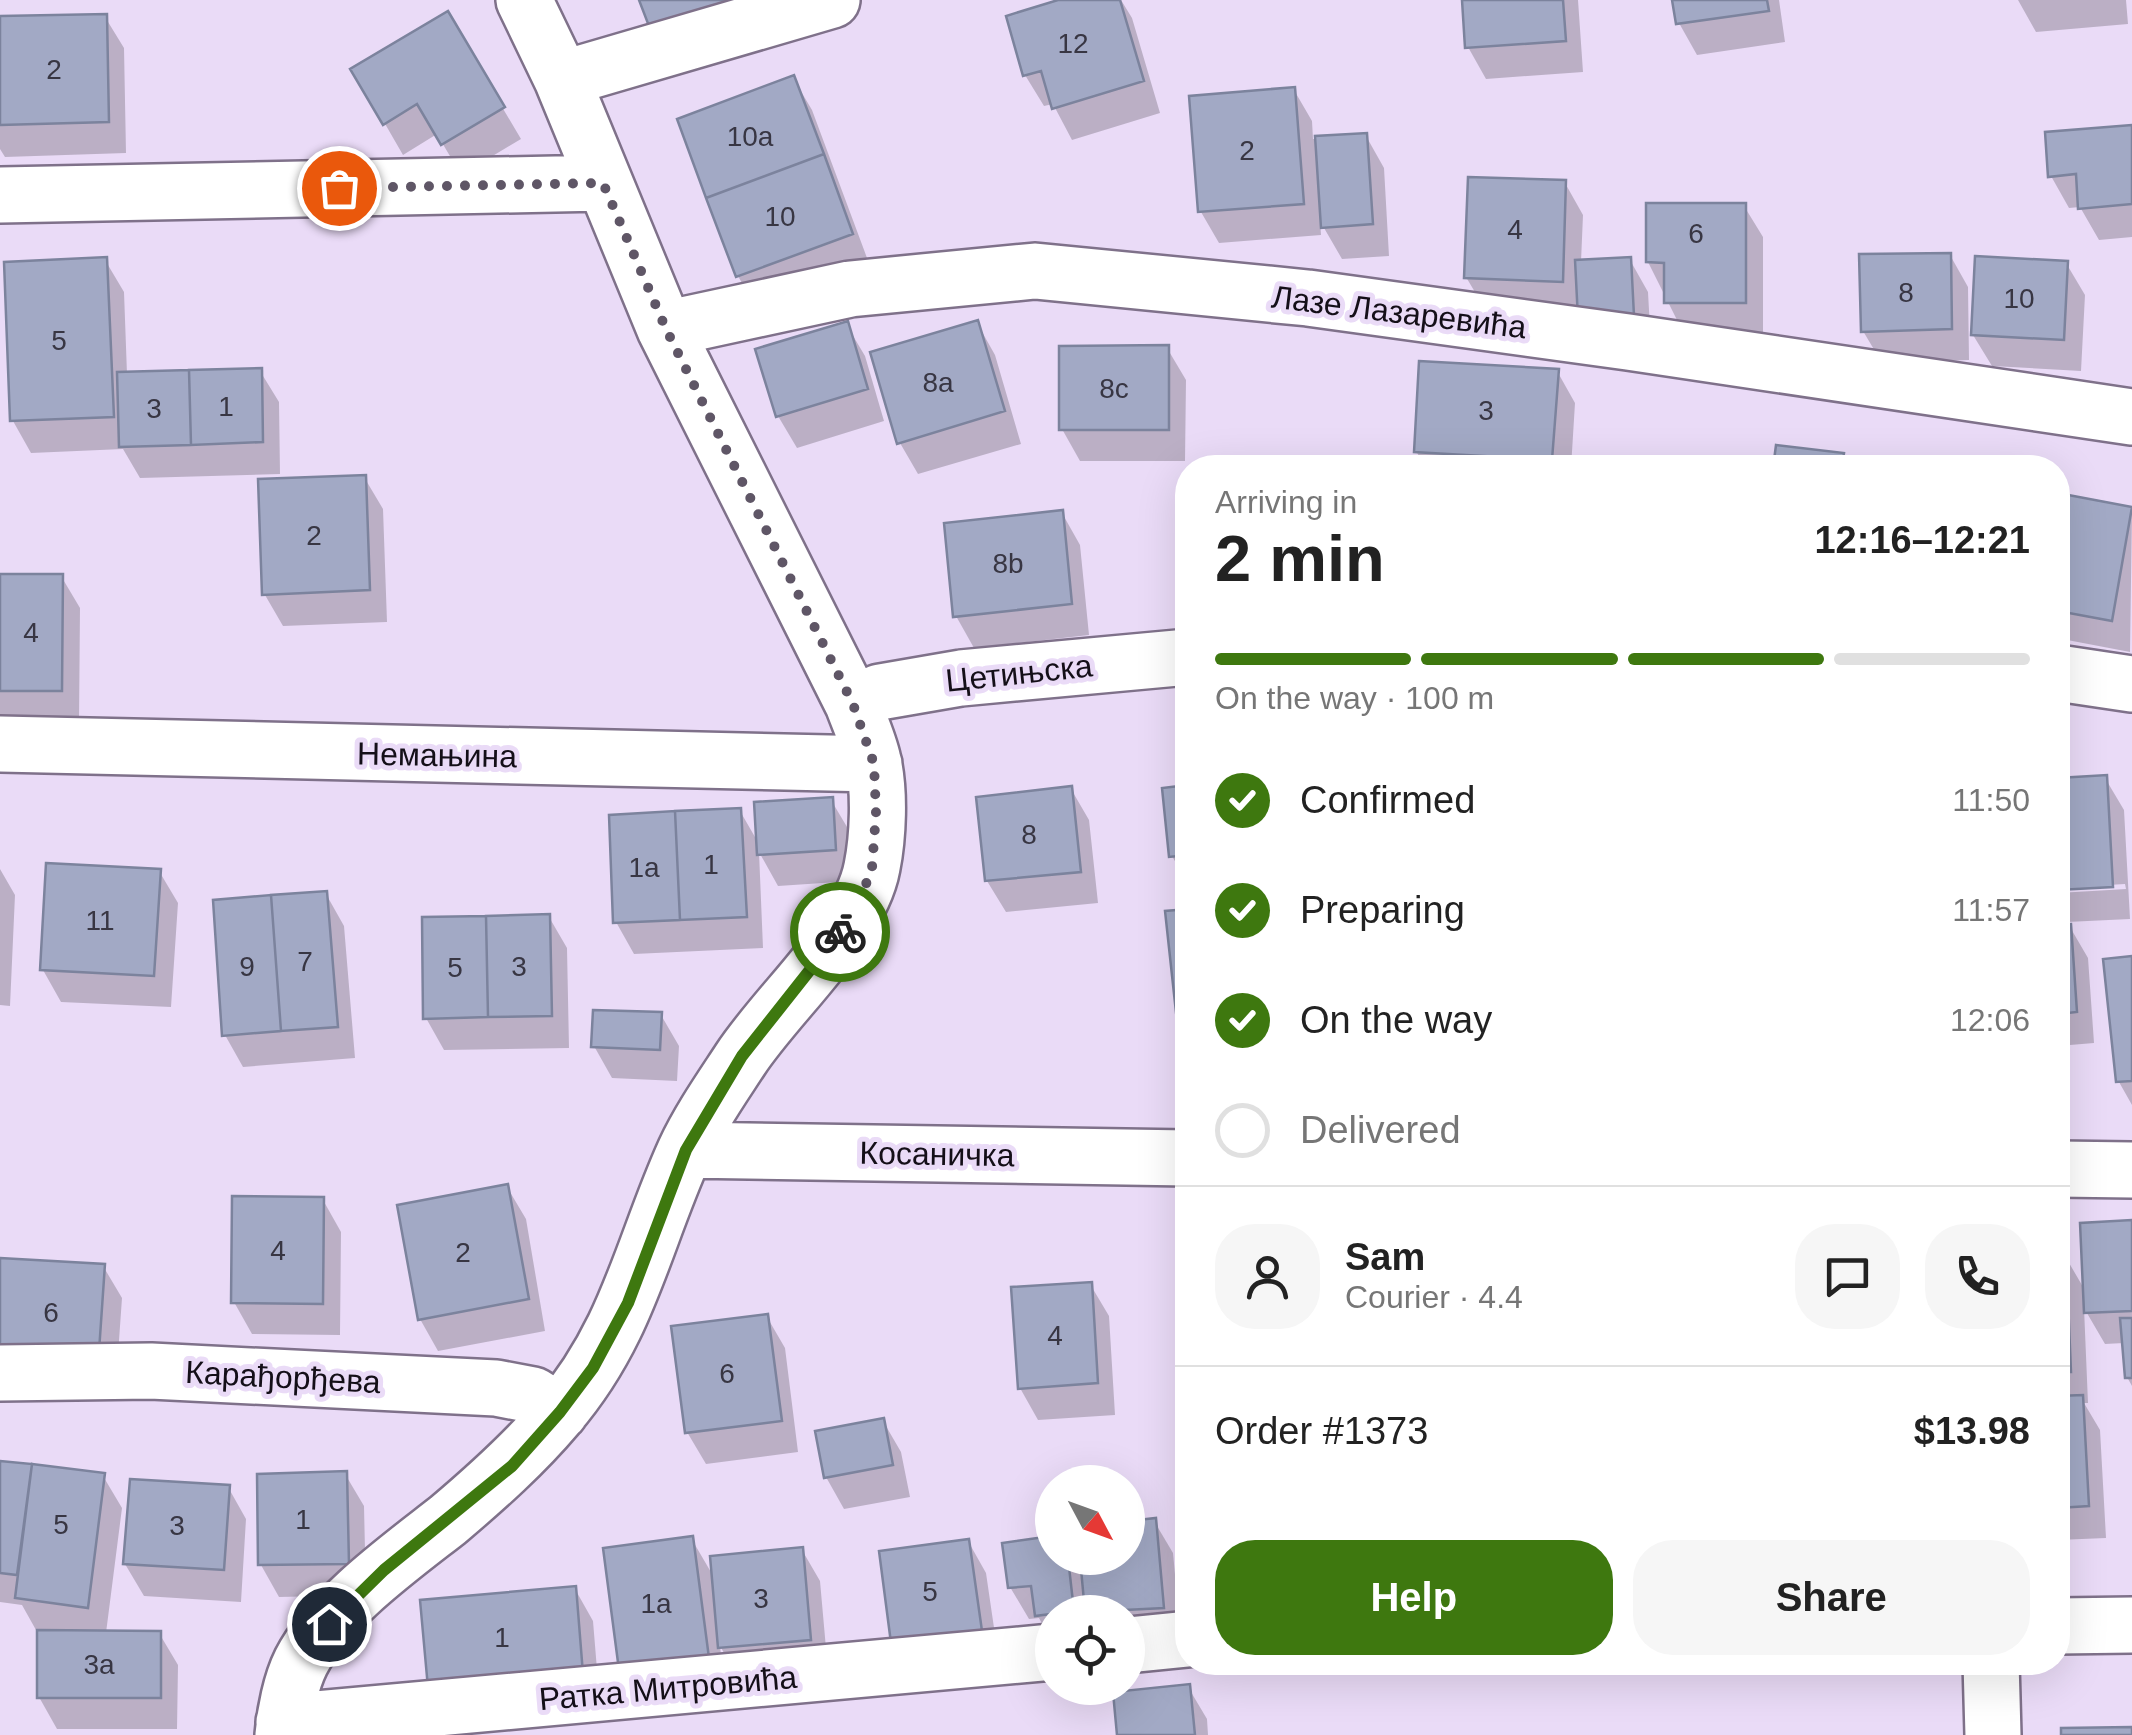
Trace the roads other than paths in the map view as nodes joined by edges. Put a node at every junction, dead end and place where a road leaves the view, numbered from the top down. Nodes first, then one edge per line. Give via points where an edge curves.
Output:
1 (524, 0) edge
2 (832, 0) edge
3 (562, 79) junction
4 (603, 183) junction
5 (0, 195) edge
6 (666, 329) junction
7 (2132, 417) edge
8 (1175, 658) edge
9 (2070, 676) edge
10 (2132, 684) edge
11 (853, 704) junction
12 (0, 744) edge
13 (874, 764) junction
14 (686, 1150) junction
15 (1175, 1158) edge
16 (2070, 1169) edge
17 (2132, 1170) edge
18 (0, 1373) edge
19 (560, 1412) junction
20 (2132, 1625) edge
21 (2070, 1626) edge
22 (1175, 1640) edge
23 (1145, 1643) edge
24 (1035, 1654) edge
25 (1991, 1675) edge
26 (284, 1728) edge
27 (1993, 1735) edge

1 - 3 street
2 - 3 street
3 - 4 street
4 - 5 street
4 - 6 street
6 - 7 street, Лазе Лазаревића via 850,289 1035,271 1346,304
6 - 11 street
8 - 11 street, Цетињска via 961,678 880,692
9 - 10 street
11 - 13 street
12 - 13 street, Немањина
13 - 14 street via 872,868 860,900 742,1056
14 - 15 street, Косаничка
14 - 19 street via 628,1303
16 - 17 street
18 - 19 street, Карађорђева via 151,1370 496,1388 533,1395
19 - 26 street via 512,1466 329,1624 301,1662
20 - 21 street
22 - 23 street
24 - 26 street, Ратка Митровића
25 - 27 street

